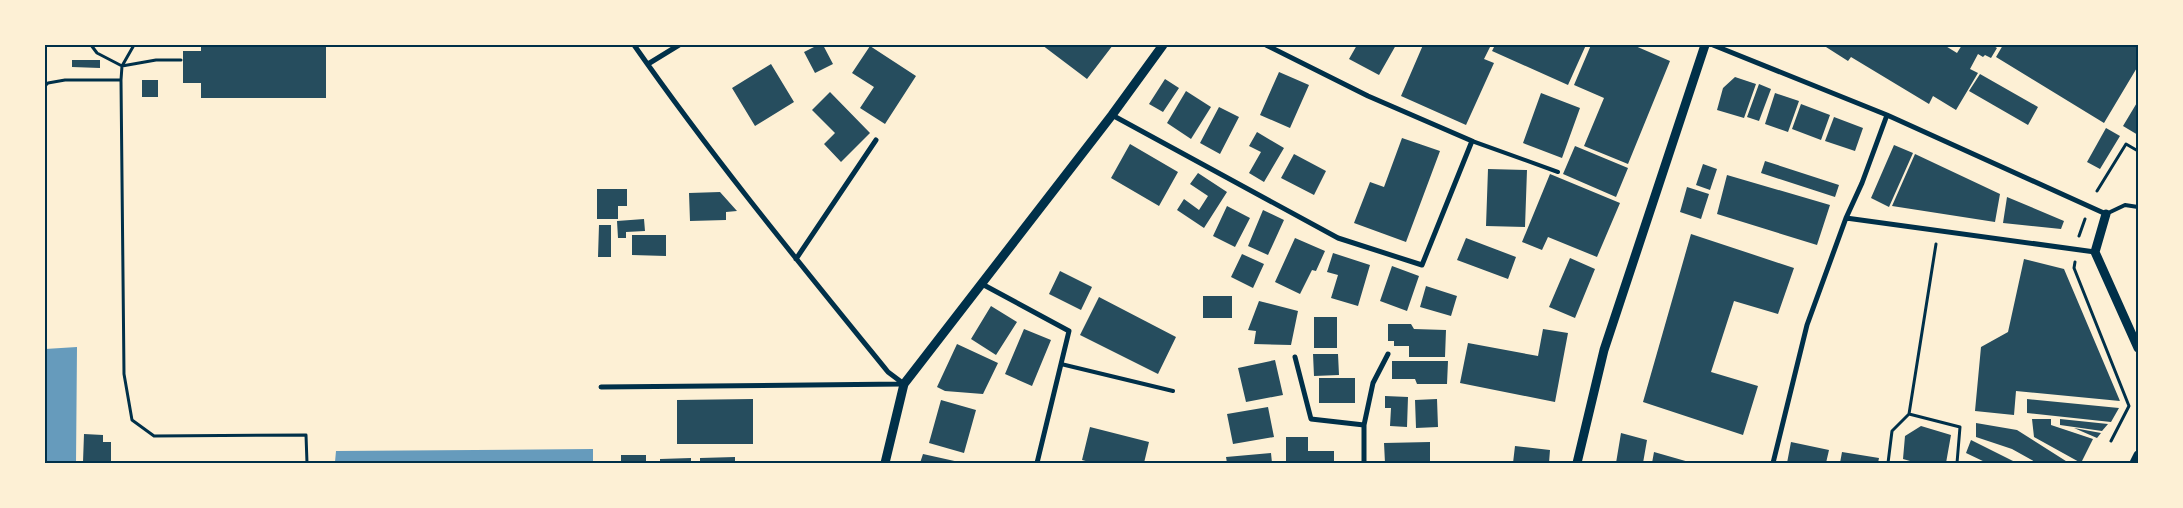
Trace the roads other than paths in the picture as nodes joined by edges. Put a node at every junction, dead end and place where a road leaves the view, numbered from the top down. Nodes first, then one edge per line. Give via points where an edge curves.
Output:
1 (634, 45) edge
2 (679, 45) edge
3 (1163, 45) edge
4 (1266, 45) edge
5 (1705, 45) edge
6 (1713, 45) edge
7 (648, 64) junction
8 (1112, 115) junction
9 (1887, 115) junction
10 (876, 140) dead end
11 (1472, 140) junction
12 (1558, 172) dead end
13 (2138, 206) edge
14 (2106, 214) junction
15 (1846, 218) junction
16 (2095, 252) junction
17 (796, 259) junction
18 (982, 284) junction
19 (2138, 348) edge
20 (1388, 354) dead end
21 (1295, 357) dead end
22 (1061, 364) junction
23 (904, 384) junction
24 (601, 387) dead end
25 (1173, 391) dead end
26 (1364, 425) junction
27 (2138, 455) edge
28 (884, 463) edge
29 (1037, 463) edge
30 (1364, 463) edge
31 (1577, 463) edge
32 (1773, 463) edge
33 (2134, 463) edge

1 - 7 street
2 - 7 street
3 - 8 street
4 - 11 street via 1368,96
5 - 31 street via 1604,350
6 - 9 street
7 - 17 street via 682,114
8 - 11 street via 1338,238 1422,265
8 - 18 street
9 - 14 street
9 - 15 street
10 - 17 street
11 - 12 lane
13 - 14 lane via 2125,205
14 - 16 street
15 - 16 street
15 - 32 street via 1807,325
16 - 19 street
17 - 23 street via 888,372
18 - 22 street via 1069,331
18 - 23 street
20 - 26 street via 1373,383
21 - 26 street via 1311,419
22 - 25 lane
22 - 29 street
23 - 24 street
23 - 28 street
26 - 30 street
27 - 33 street

